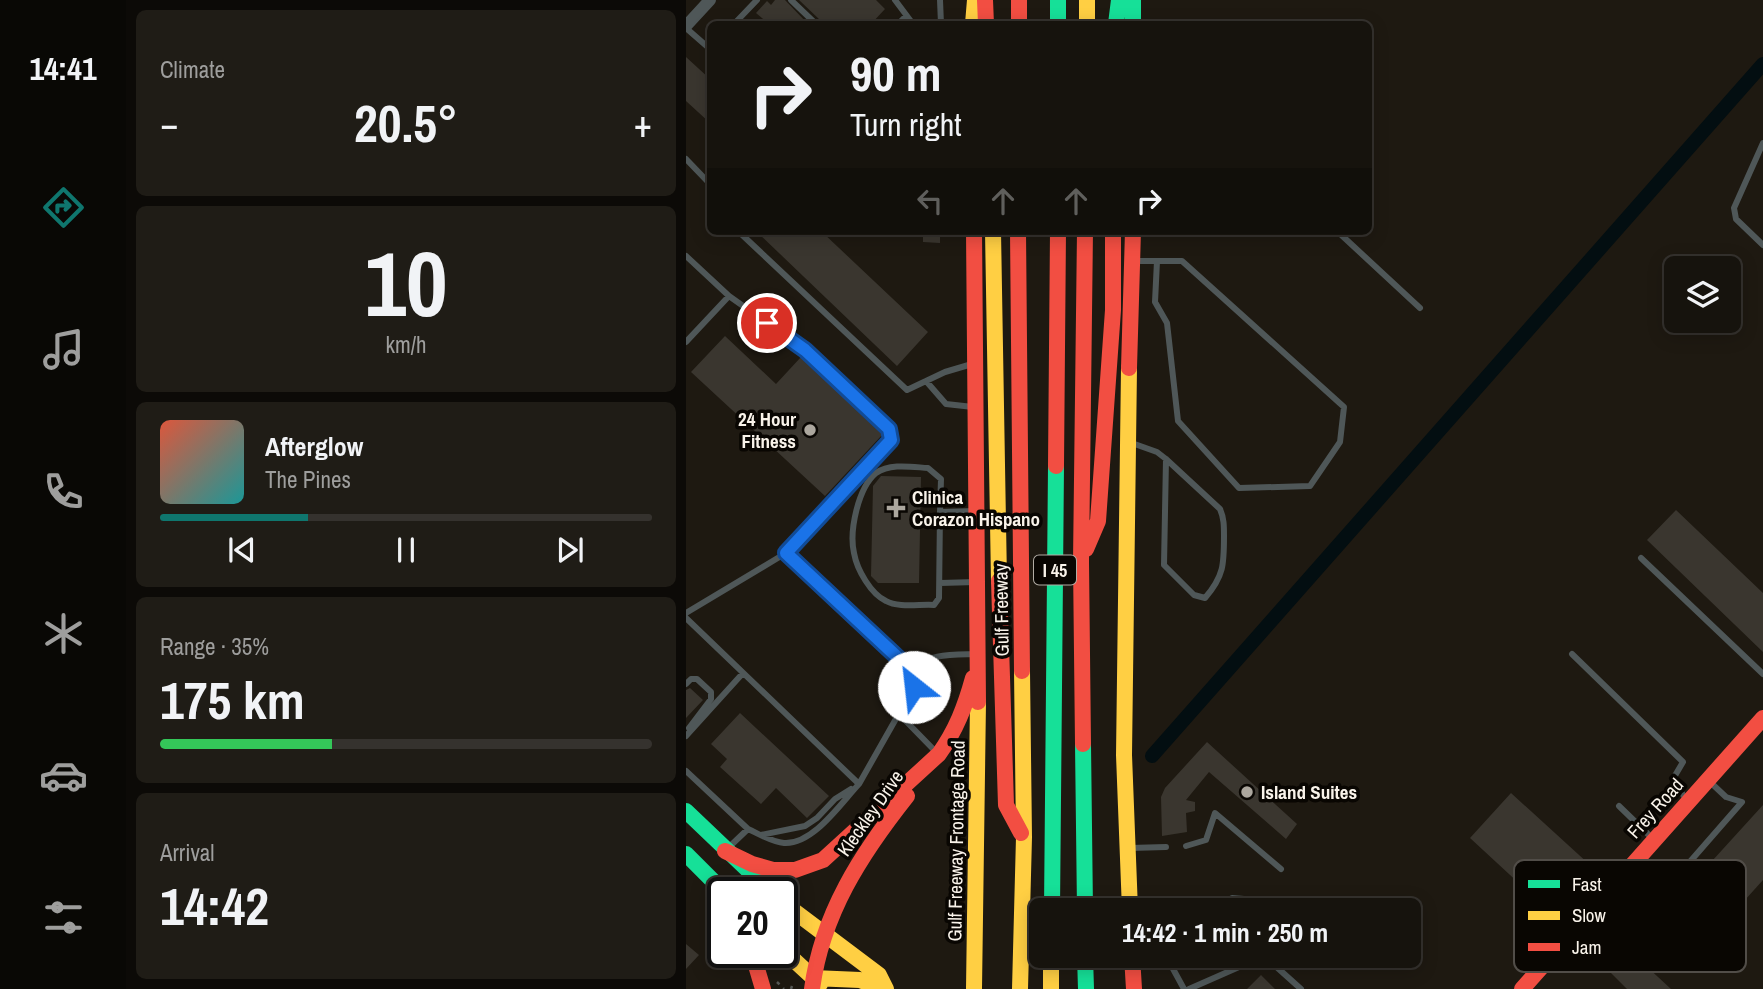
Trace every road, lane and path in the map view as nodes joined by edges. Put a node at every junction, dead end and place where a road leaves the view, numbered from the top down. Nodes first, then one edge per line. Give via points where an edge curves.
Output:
1 (710, 0) edge
2 (757, 0) edge
3 (791, 0) edge
4 (895, 0) edge
5 (940, 0) edge
6 (975, 0) edge
7 (985, 0) edge
8 (1019, 0) edge
9 (1058, 0) edge
10 (1087, 0) edge
11 (1119, 0) edge
12 (1133, 0) edge
13 (906, 16) junction
14 (738, 21) edge
15 (814, 21) edge
16 (901, 21) edge
17 (910, 21) edge
18 (941, 21) edge
19 (973, 21) edge
20 (986, 21) edge
21 (1019, 21) edge
22 (1058, 21) edge
23 (1087, 21) edge
24 (1116, 21) edge
25 (1133, 21) edge
26 (686, 27) edge
27 (707, 45) edge
28 (1763, 143) edge
29 (686, 159) edge
30 (707, 181) edge
31 (742, 235) edge
32 (974, 235) edge
33 (993, 235) edge
34 (1018, 235) edge
35 (1058, 235) edge
36 (1085, 235) edge
37 (1113, 235) edge
38 (1133, 235) edge
39 (1341, 235) edge
40 (1763, 245) edge
41 (686, 256) edge
42 (1133, 261) junction
43 (1157, 261) junction
44 (729, 296) junction
45 (1420, 307) dead end
46 (686, 342) edge
47 (975, 363) junction
48 (926, 381) junction
49 (975, 407) junction
50 (1127, 441) junction
51 (1166, 459) junction
52 (977, 511) junction
53 (940, 512) junction
54 (786, 553) junction
55 (1641, 558) dead end
56 (1081, 562) junction
57 (978, 582) junction
58 (940, 583) junction
59 (686, 616) edge
60 (979, 654) junction
61 (1572, 654) dead end
62 (910, 669) junction
63 (743, 673) junction
64 (1763, 674) edge
65 (686, 684) edge
66 (899, 714) junction
67 (1763, 718) edge
68 (686, 734) edge
69 (939, 754) junction
70 (686, 772) edge
71 (1708, 780) junction
72 (859, 784) junction
73 (1688, 802) junction
74 (1619, 806) dead end
75 (686, 811) edge
76 (748, 829) junction
77 (761, 835) junction
78 (1024, 837) junction
79 (1654, 841) junction
80 (1186, 846) dead end
81 (1166, 847) dead end
82 (1128, 848) junction
83 (725, 851) junction
84 (686, 855) edge
85 (1637, 860) edge
86 (1691, 860) edge
87 (1281, 869) dead end
88 (709, 877) edge
89 (754, 877) edge
90 (1052, 898) edge
91 (1085, 898) edge
92 (1130, 898) edge
93 (798, 915) edge
94 (825, 936) junction
95 (757, 968) edge
96 (794, 968) edge
97 (1051, 968) edge
98 (1085, 968) edge
99 (1133, 968) edge
100 (1173, 968) edge
101 (1236, 968) edge
102 (1278, 968) edge
103 (1539, 972) edge
104 (806, 987) edge
105 (1135, 987) edge
106 (1525, 988) edge
107 (763, 989) edge
108 (885, 989) edge
109 (974, 989) edge
110 (1020, 989) edge
111 (1051, 989) edge
112 (1086, 989) edge
113 (1186, 989) edge
114 (1301, 989) edge

1 - 26 street
2 - 14 lane
3 - 15 lane
4 - 13 lane
5 - 18 lane
6 - 19 main road
7 - 20 main road
8 - 21 main road
9 - 22 main road
10 - 23 main road
11 - 24 main road
12 - 25 main road
13 - 16 lane
13 - 17 lane
26 - 27 lane
28 - 40 lane via 1734,208 1736,219
29 - 30 lane
31 - 48 lane via 908,390
32 - 47 main road, Gulf Freeway Frontage Road
33 - 78 main road via 1006,805
34 - 78 main road, Gulf Freeway / I 45
35 - 90 main road, I 45
36 - 56 main road, I 45
37 - 56 main road via 1098,521
38 - 42 main road
39 - 45 lane
41 - 44 lane
42 - 43 lane
42 - 50 main road
43 - 43 lane via 1182,261 1344,407 1340,442 1310,486 1239,488 1178,421 1167,323 1155,302
44 - 46 lane
44 - 54 lane via 805,350 891,433 891,440
47 - 48 lane
47 - 49 main road, Gulf Freeway Frontage Road
48 - 49 lane via 946,404
49 - 52 main road, Gulf Freeway Frontage Road
50 - 51 lane
50 - 82 main road via 1124,755
51 - 51 lane via 1223,517 1224,567 1205,598 1194,594 1164,565
52 - 53 lane
52 - 57 main road, Gulf Freeway Frontage Road
53 - 58 lane
53 - 58 lane via 941,479 928,468 891,467 868,482 854,515 854,554 868,585 884,601 934,605
54 - 59 lane
54 - 62 lane
55 - 64 lane
56 - 91 main road, I 45
57 - 58 lane
57 - 60 main road, Gulf Freeway Frontage Road
59 - 63 lane
60 - 62 lane via 939,655
60 - 69 main road via 965,708
60 - 109 main road, Gulf Freeway Frontage Road
61 - 73 lane via 1683,762 1673,779
62 - 66 lane via 914,687
63 - 68 lane
63 - 72 lane
65 - 68 lane via 697,679 711,692 711,699
66 - 69 lane
66 - 72 lane
67 - 71 main road, Frey Road
69 - 83 main road via 823,860 801,870 783,873 761,868
69 - 94 main road, Kleckley Drive via 863,853
70 - 76 lane
71 - 73 main road, Frey Road
71 - 86 lane via 1726,797 1742,802
72 - 77 lane via 805,826
72 - 77 lane via 817,830 801,840 785,843
73 - 79 main road, Frey Road
74 - 79 lane
75 - 83 main road
76 - 77 lane
76 - 83 lane
78 - 110 main road, Gulf Freeway / I 45
79 - 85 main road, Frey Road
80 - 87 lane via 1206,841 1215,813
81 - 82 lane
82 - 92 main road
83 - 89 main road
84 - 88 main road
93 - 94 main road
94 - 104 main road, Kleckley Drive
94 - 108 main road via 879,975
95 - 107 main road
96 - 104 main road
97 - 111 main road
98 - 112 main road
99 - 105 main road
100 - 113 lane
101 - 113 lane
102 - 114 lane
103 - 106 main road, Frey Road
104 - 108 main road via 850,978

